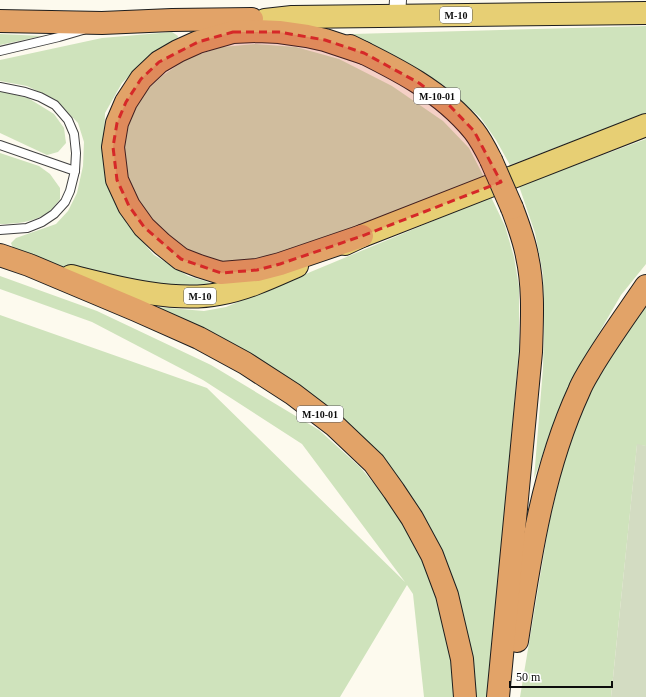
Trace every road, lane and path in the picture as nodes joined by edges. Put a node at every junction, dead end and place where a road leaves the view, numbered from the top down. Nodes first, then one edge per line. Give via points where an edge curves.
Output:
1 (397, 8) edge
2 (644, 11) edge
3 (265, 20) junction
4 (0, 22) edge
5 (102, 23) junction
6 (0, 51) edge
7 (364, 53) junction
8 (0, 87) edge
9 (646, 125) edge
10 (0, 145) edge
11 (75, 172) junction
12 (0, 230) edge
13 (362, 236) junction
14 (0, 254) edge
15 (29, 265) junction
16 (646, 286) edge
17 (465, 697) edge
18 (498, 697) edge
19 (507, 697) edge

1 - 2 main road, М-10
1 - 3 main road, М-10
3 - 5 highway, М-10 via 208,19
3 - 7 highway, М-10-01 via 317,32
4 - 5 highway, М-10
5 - 6 lane via 59,37
7 - 13 highway via 325,40 279,32 232,32 198,42 159,62 141,79 126,102 117,123 113,147 117,180 129,206 144,227 182,259 200,266 221,273 257,270
7 - 18 highway, М-10-01, bridge via 419,83 450,106 474,131 491,160 512,208 527,255 531,280 531,352
8 - 11 lane via 25,92 55,105 68,120 74,134
9 - 13 main road, М-10
10 - 11 lane
11 - 12 lane via 65,202 54,214 26,228
13 - 15 main road, М-10 via 259,283 218,295 195,297 136,290
14 - 15 highway, М-10
15 - 17 highway, М-10-01 via 199,338 245,362 335,426 374,463 412,518 432,555 447,595 462,659
16 - 19 highway via 598,357 579,390 563,429 534,538

